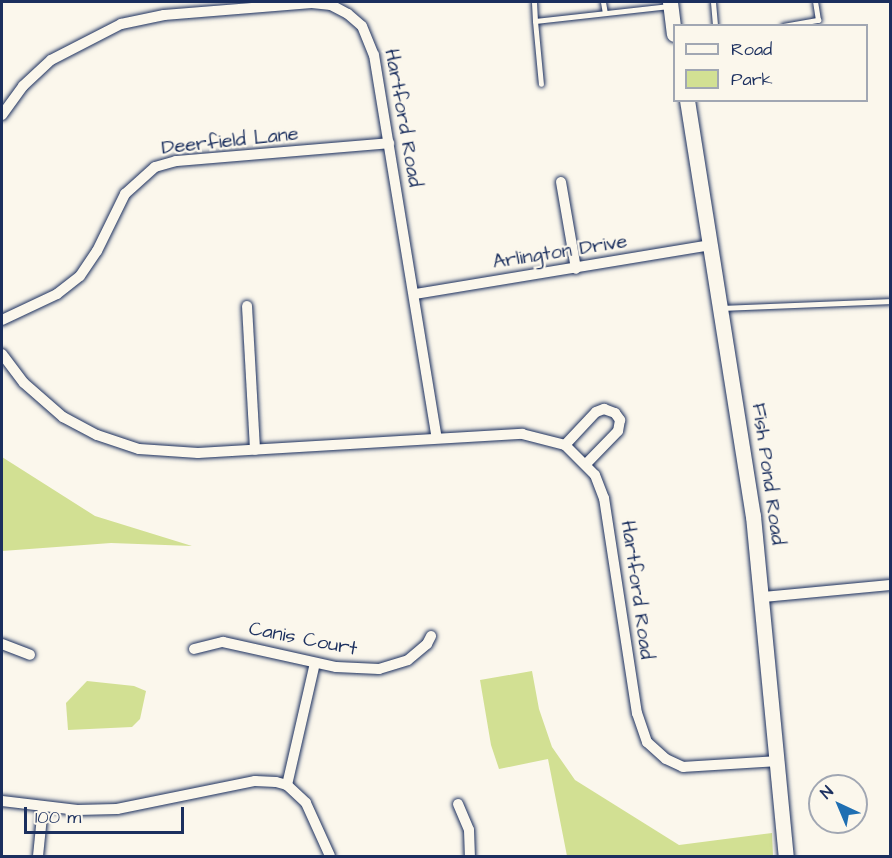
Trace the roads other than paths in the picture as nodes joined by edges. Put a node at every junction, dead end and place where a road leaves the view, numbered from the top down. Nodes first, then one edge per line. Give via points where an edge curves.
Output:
1 (534, 2) edge
2 (603, 2) edge
3 (712, 2) edge
4 (815, 2) edge
5 (670, 4) edge
6 (605, 14) junction
7 (535, 21) junction
8 (673, 24) edge
9 (715, 24) edge
10 (795, 24) edge
11 (541, 84) dead end
12 (687, 102) edge
13 (2, 115) edge
14 (389, 143) junction
15 (561, 182) dead end
16 (712, 245) junction
17 (576, 268) junction
18 (415, 294) junction
19 (891, 301) edge
20 (247, 306) dead end
21 (722, 308) junction
22 (2, 320) edge
23 (2, 354) edge
24 (437, 438) junction
25 (565, 445) junction
26 (255, 450) junction
27 (586, 464) junction
28 (891, 585) edge
29 (763, 597) junction
30 (431, 636) dead end
31 (2, 644) edge
32 (194, 649) dead end
33 (30, 655) dead end
34 (315, 663) junction
35 (778, 761) junction
36 (286, 785) junction
37 (2, 801) edge
38 (458, 804) dead end
39 (43, 807) junction
40 (38, 856) edge
41 (330, 856) edge
42 (470, 856) edge
43 (786, 856) edge

1 - 7 lane
2 - 6 lane
3 - 9 lane
4 - 10 lane via 818,20
5 - 6 lane
5 - 8 street
6 - 7 lane
7 - 11 lane
12 - 16 street, Fish Pond Road
13 - 14 street, Hartford Road via 23,86 51,60 121,24 164,15 321,3 348,14 368,36
14 - 18 street, Hartford Road
14 - 22 street, Deerfield Lane via 176,161 155,167 124,194 97,251 80,276 57,294
15 - 17 street
16 - 17 street, Arlington Drive
16 - 21 street, Fish Pond Road
17 - 18 street, Arlington Drive
18 - 24 street, Hartford Road
19 - 21 lane
20 - 26 street
21 - 29 street, Fish Pond Road
23 - 26 street, Hartford Road via 24,383 53,409 110,440 171,453
24 - 25 street, Hartford Road via 522,434
24 - 26 street, Hartford Road
25 - 27 street, Hartford Road
25 - 27 street via 596,412 615,413 620,420 618,431
27 - 35 street, Hartford Road via 604,498 637,713 647,742 659,754 683,767
28 - 29 street
29 - 35 street, Fish Pond Road
30 - 34 street, Canis Court via 419,652 394,666 366,669
31 - 33 street
32 - 34 street, Canis Court via 223,642
34 - 36 street
35 - 43 street, Fish Pond Road
36 - 39 street via 255,781 117,809
36 - 41 street via 309,809
37 - 39 street
38 - 42 street via 470,830
39 - 40 street

